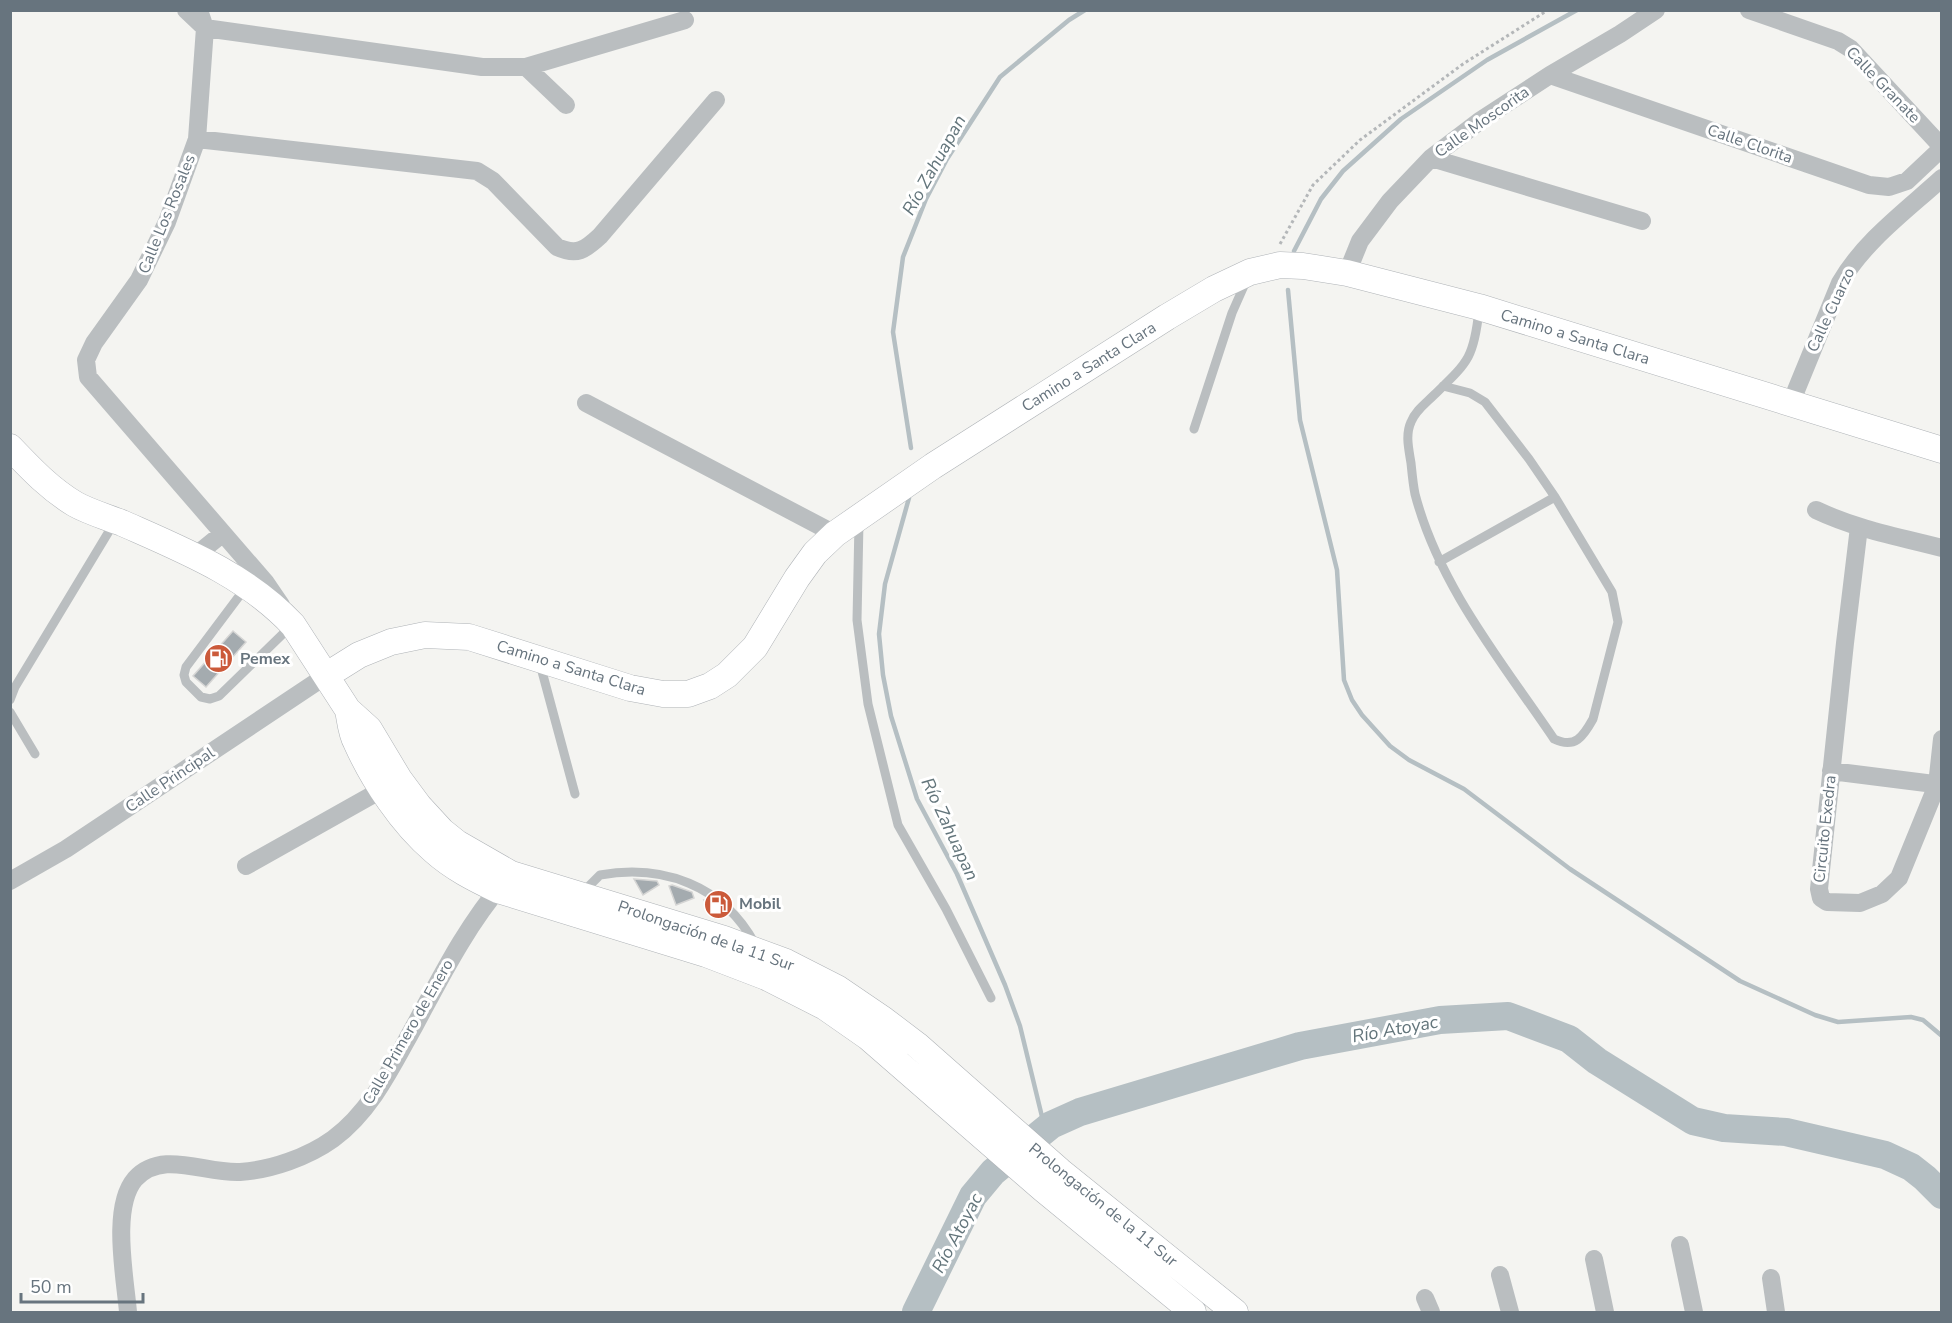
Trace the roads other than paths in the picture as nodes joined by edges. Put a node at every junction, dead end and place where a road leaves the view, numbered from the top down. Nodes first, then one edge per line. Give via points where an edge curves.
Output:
1 (186, 10) edge
2 (1656, 10) edge
3 (1749, 10) edge
4 (202, 19) edge
5 (686, 20) dead end
6 (526, 67) junction
7 (1550, 75) junction
8 (716, 100) dead end
9 (566, 105) dead end
10 (197, 139) junction
11 (1941, 147) edge
12 (1431, 158) junction
13 (1941, 178) edge
14 (1642, 221) dead end
15 (1260, 270) junction
16 (1347, 273) junction
17 (1479, 307) junction
18 (1443, 386) junction
19 (586, 404) dead end
20 (1791, 405) junction
21 (1194, 429) dead end
22 (10, 447) edge
23 (1941, 450) edge
24 (1555, 497) junction
25 (1816, 510) dead end
26 (859, 516) junction
27 (116, 520) junction
28 (1859, 528) junction
29 (222, 534) junction
30 (835, 534) junction
31 (1941, 548) edge
32 (195, 556) junction
33 (1439, 562) junction
34 (248, 585) junction
35 (293, 625) junction
36 (539, 659) junction
37 (327, 675) junction
38 (10, 700) edge
39 (348, 710) junction
40 (10, 712) edge
41 (1941, 739) edge
42 (35, 754) dead end
43 (1831, 771) junction
44 (1939, 785) edge
45 (382, 789) junction
46 (575, 794) dead end
47 (246, 866) dead end
48 (10, 881) edge
49 (504, 882) junction
50 (576, 903) junction
51 (759, 952) junction
52 (831, 997) junction
53 (991, 998) dead end
54 (1680, 1245) dead end
55 (1594, 1259) dead end
56 (1500, 1275) dead end
57 (1771, 1278) dead end
58 (128, 1312) edge
59 (1192, 1312) edge
60 (1235, 1312) edge
61 (1510, 1312) edge
62 (1605, 1312) edge
63 (1694, 1312) edge
64 (1776, 1312) edge

1 - 4 street
2 - 7 street, Calle Moscorita
3 - 11 street, Calle Granate via 1851,49
4 - 6 street via 482,66
4 - 10 street, Calle Los Rosales
5 - 6 street
6 - 9 street
7 - 11 street, Calle Clorita via 1869,185 1889,187 1907,181
7 - 12 street, Calle Moscorita
8 - 10 street via 600,236 579,251 557,247 493,181 477,171
10 - 29 street, Calle Los Rosales via 167,222 139,280 86,360 88,377
12 - 14 street
12 - 16 street, Calle Moscorita via 1390,201 1360,241
13 - 20 street, Calle Cuarzo via 1850,266
15 - 16 main road, Camino a Santa Clara via 1303,266
15 - 21 lane via 1232,313
15 - 26 main road, Camino a Santa Clara via 1214,289 1167,317
16 - 17 main road, Camino a Santa Clara
17 - 18 lane via 1476,339 1469,356
17 - 20 main road, Camino a Santa Clara
18 - 24 lane via 1470,393 1485,402
18 - 33 lane via 1420,408 1407,435 1415,494
19 - 30 street
20 - 23 main road, Camino a Santa Clara
22 - 27 main road, Prolongación de la 11 Sur via 46,484 77,505
24 - 33 lane
24 - 33 lane via 1612,592 1618,622 1593,719 1575,742 1563,744 1554,739 1458,597
25 - 28 street
26 - 30 main road, Camino a Santa Clara
26 - 53 lane via 857,620 868,704 898,825
27 - 32 main road, Prolongación de la 11 Sur
27 - 38 lane
28 - 31 street
28 - 43 street, Circuito Exedra
29 - 32 street
29 - 35 street, Calle Los Rosales via 266,583
30 - 36 main road, Camino a Santa Clara via 797,578 755,646 727,675 710,686 688,693 663,694 630,688
32 - 34 main road, Prolongación de la 11 Sur
34 - 35 main road, Prolongación de la 11 Sur
34 - 35 lane via 186,667 186,682 201,697 219,696
35 - 37 main road, Prolongación de la 11 Sur
36 - 37 main road, Camino a Santa Clara via 469,637 425,635 390,642
36 - 46 lane
37 - 39 main road, Prolongación de la 11 Sur
37 - 48 street, Calle Principal via 66,849
39 - 45 main road, Prolongación de la 11 Sur via 355,740
39 - 49 main road, Prolongación de la 11 Sur via 369,729 429,819
40 - 42 lane
41 - 44 street, Circuito Exedra
43 - 44 street
43 - 44 street, Circuito Exedra via 1818,889 1827,902 1860,903 1890,888 1899,878
45 - 47 street
45 - 49 main road, Prolongación de la 11 Sur via 408,825 435,852 466,874
49 - 50 main road, Prolongación de la 11 Sur
49 - 58 street, Calle Primero de Enero via 455,950 374,1095 354,1122 299,1157 267,1168 238,1172 160,1164 134,1181 122,1211
50 - 51 main road, Prolongación de la 11 Sur
50 - 51 lane via 600,875 638,871 675,878 705,891 724,906 742,924
50 - 52 main road, Prolongación de la 11 Sur via 766,977
51 - 52 main road, Prolongación de la 11 Sur via 786,962
52 - 59 main road, Prolongación de la 11 Sur via 868,1037 952,1111
52 - 60 main road, Prolongación de la 11 Sur via 884,1020 917,1045 1060,1171
54 - 63 street
55 - 62 street
56 - 61 street
57 - 64 street

